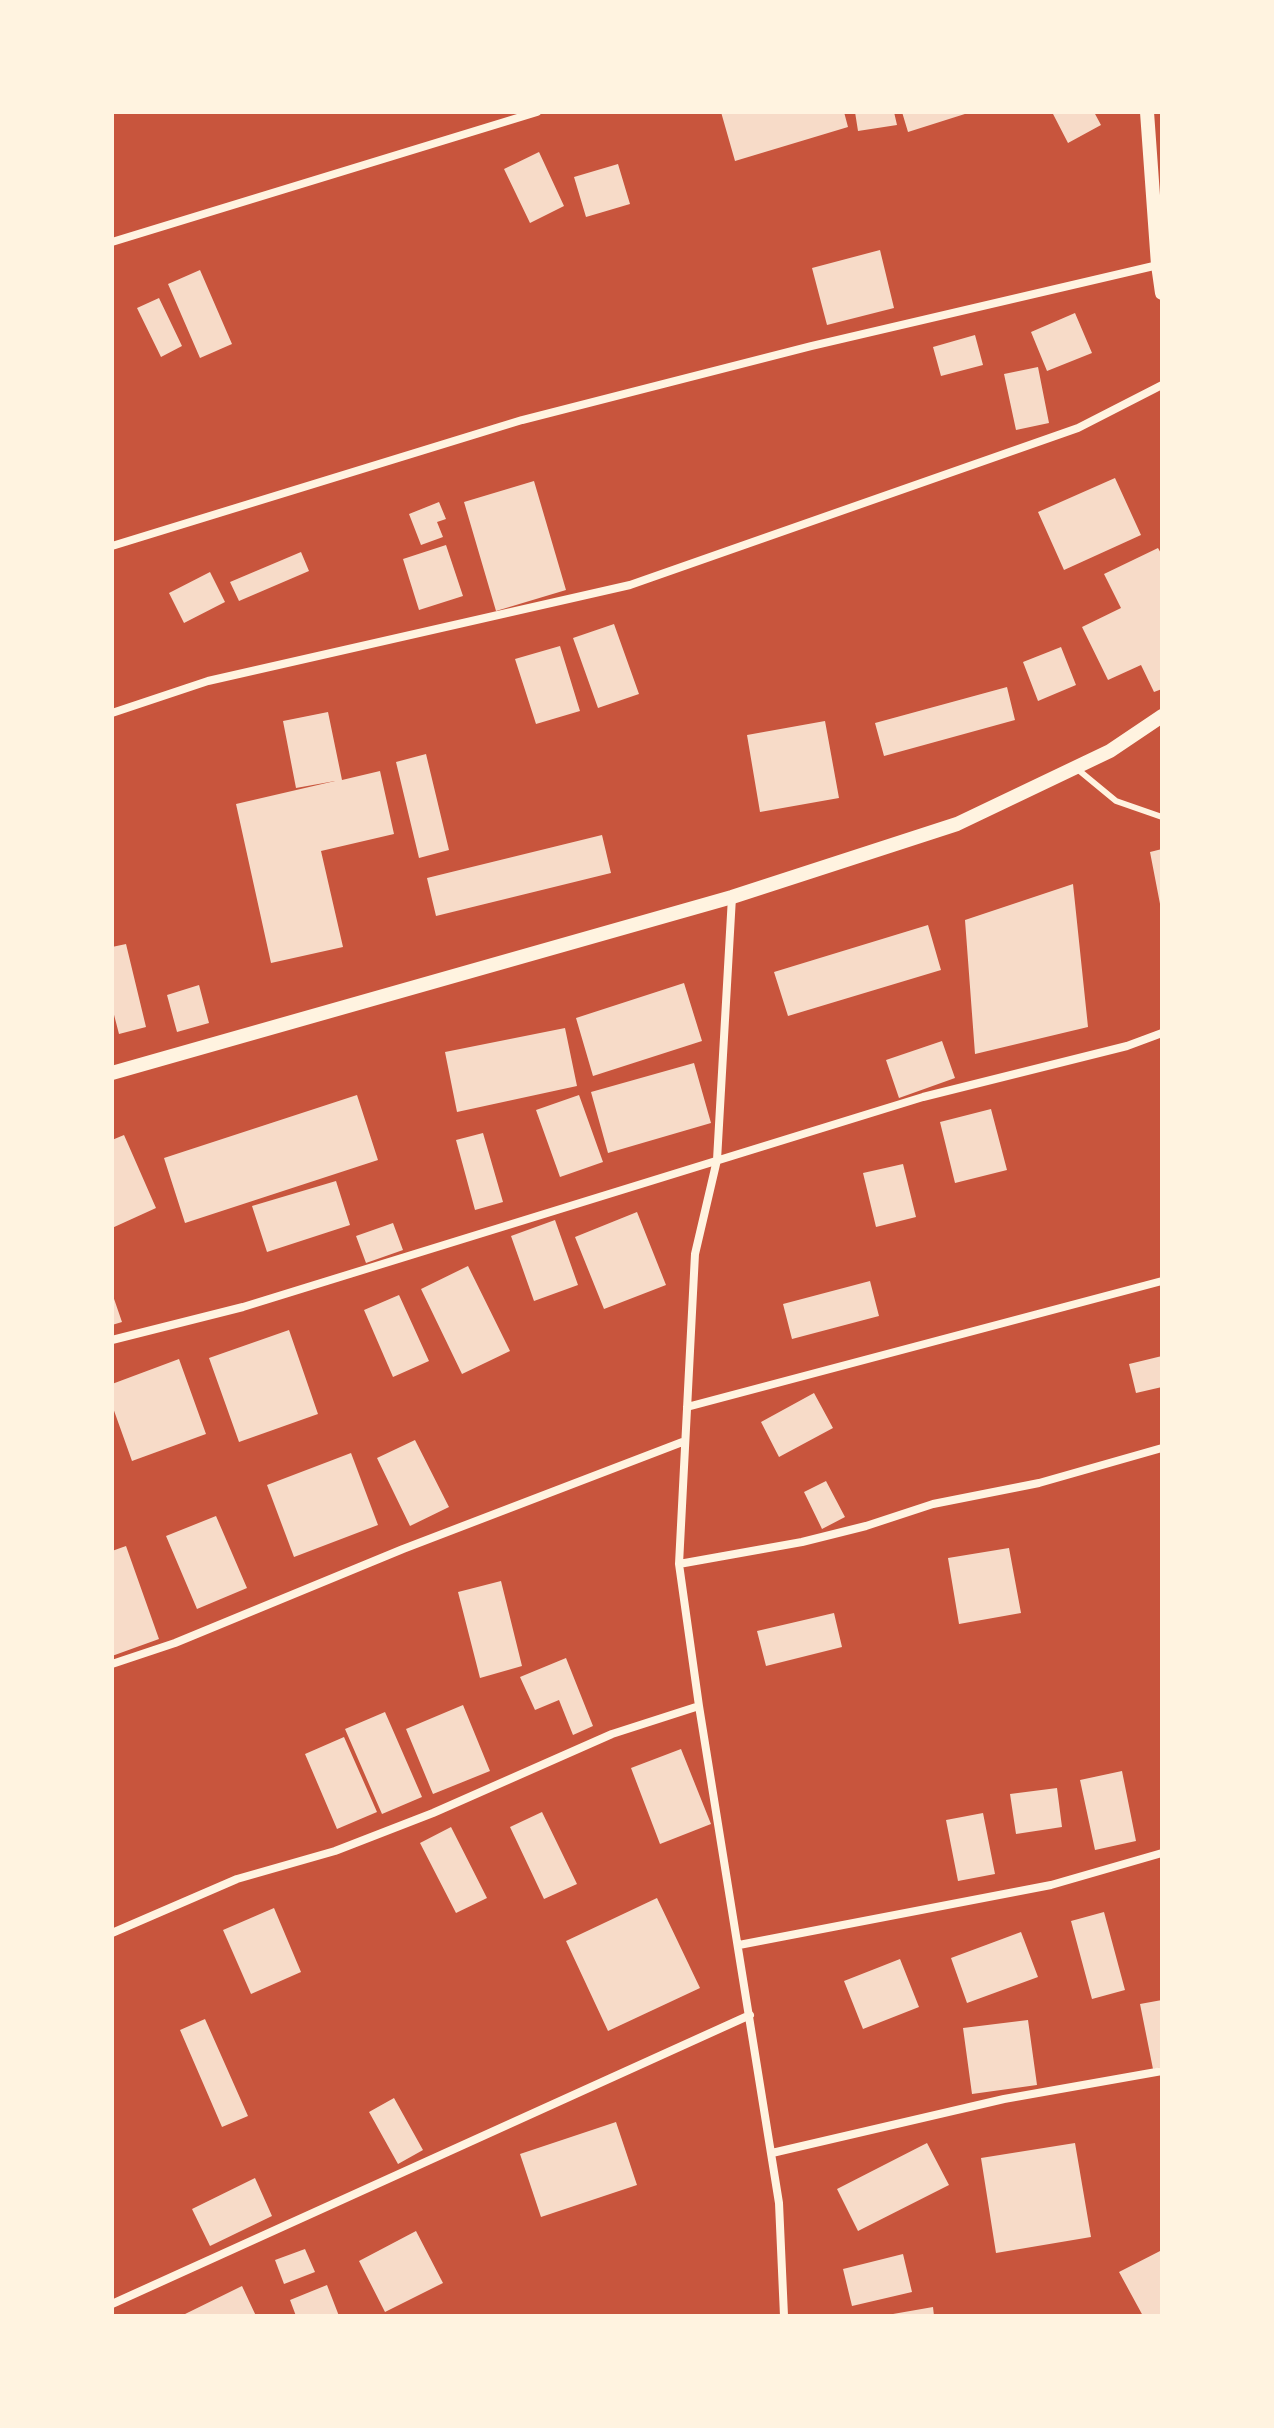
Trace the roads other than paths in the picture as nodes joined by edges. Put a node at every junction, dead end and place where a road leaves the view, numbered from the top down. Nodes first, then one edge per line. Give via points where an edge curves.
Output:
1 (537, 112) edge
2 (1147, 112) edge
3 (112, 242) edge
4 (1158, 265) junction
5 (1162, 293) edge
6 (1162, 385) edge
7 (112, 546) edge
8 (112, 713) edge
9 (1162, 716) edge
10 (1075, 768) junction
11 (1162, 817) edge
12 (732, 897) junction
13 (1162, 1033) edge
14 (112, 1073) edge
15 (717, 1160) junction
16 (1162, 1281) edge
17 (112, 1340) edge
18 (687, 1407) junction
19 (685, 1441) junction
20 (1162, 1448) edge
21 (679, 1564) junction
22 (112, 1664) edge
23 (699, 1706) junction
24 (1162, 1853) edge
25 (112, 1933) edge
26 (739, 1945) junction
27 (750, 2015) junction
28 (1162, 2071) edge
29 (772, 2153) junction
30 (112, 2304) edge
31 (784, 2316) edge

1 - 3 street
2 - 4 street
4 - 5 street
4 - 7 street via 522,420
6 - 8 street via 1078,428 630,585 208,681
9 - 10 street
10 - 11 lane via 1116,801
10 - 12 street via 957,824
12 - 14 street
12 - 15 street
13 - 15 street via 923,1097
15 - 17 street via 243,1307
15 - 18 street via 695,1254
16 - 18 street
18 - 19 street
19 - 21 street
19 - 22 street
20 - 21 street via 802,1542
21 - 23 street
23 - 25 street via 612,1734 335,1851 237,1879
23 - 26 street
24 - 26 street via 1051,1885
26 - 27 street
27 - 29 street
27 - 30 street
28 - 29 street via 1004,2099
29 - 31 street

